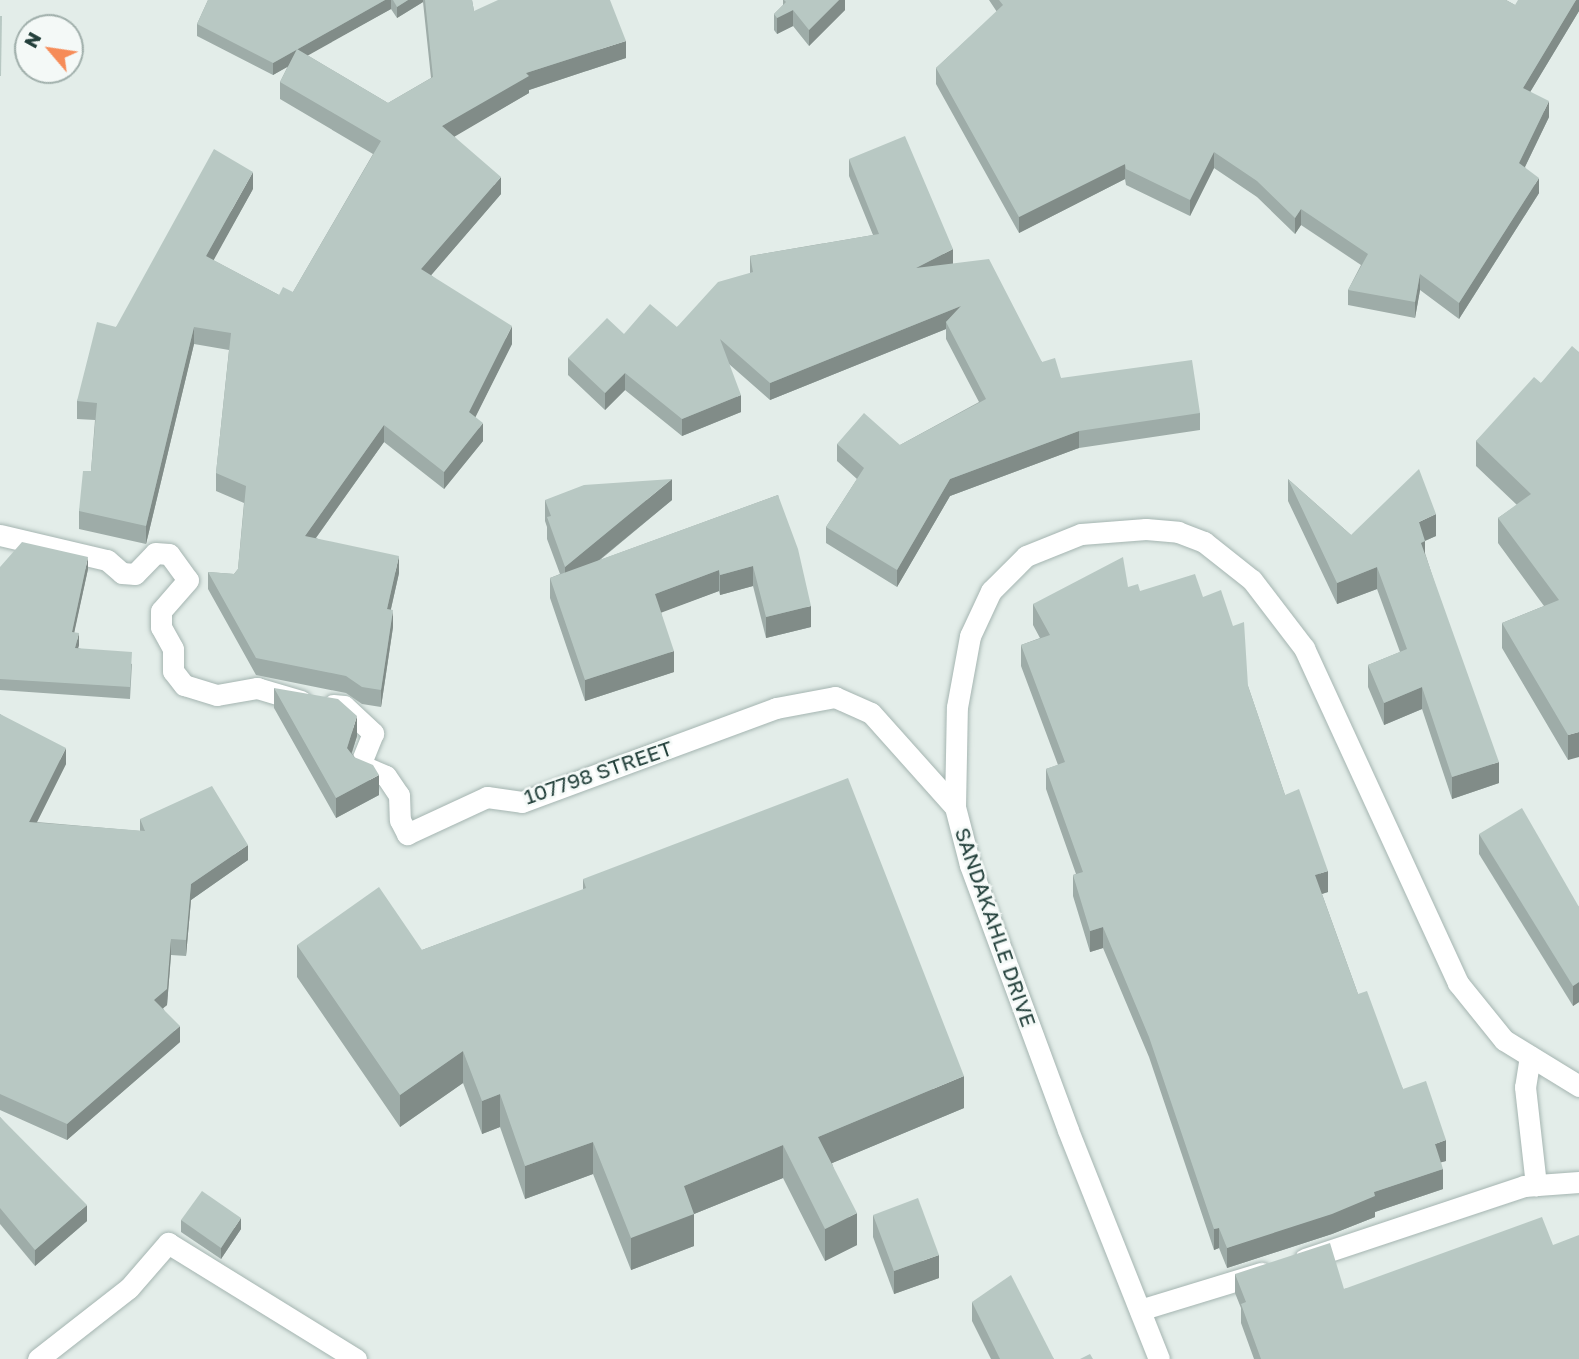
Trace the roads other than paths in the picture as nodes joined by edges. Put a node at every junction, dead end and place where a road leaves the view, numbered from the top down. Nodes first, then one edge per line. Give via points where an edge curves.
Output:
1 (0, 536) edge
2 (955, 807) junction
3 (1530, 1056) junction
4 (1579, 1086) edge
5 (1579, 1182) edge
6 (1536, 1185) junction
7 (1140, 1310) junction
8 (38, 1359) edge
9 (356, 1359) edge
10 (1159, 1359) edge

1 - 2 street, 107798 STREET via 107,560 122,573 135,574 155,553 169,554 188,580 161,611 161,627 173,649 173,671 184,685 217,695 257,688 287,698 344,706 373,733 360,765 386,776 399,795 400,820 407,834 487,797 522,802 776,708 835,697 871,713
2 - 3 street, SANDAKAHLE DRIVE via 957,707 970,636 990,592 1026,556 1081,534 1146,529 1178,532 1204,542 1252,580 1304,648 1458,983 1504,1040
2 - 7 street, SANDAKAHLE DRIVE via 970,865
3 - 4 street, SANDAKAHLE DRIVE
3 - 6 street via 1525,1087
5 - 6 street
6 - 7 street
7 - 10 street, SANDAKAHLE DRIVE
8 - 9 street via 128,1288 168,1243

